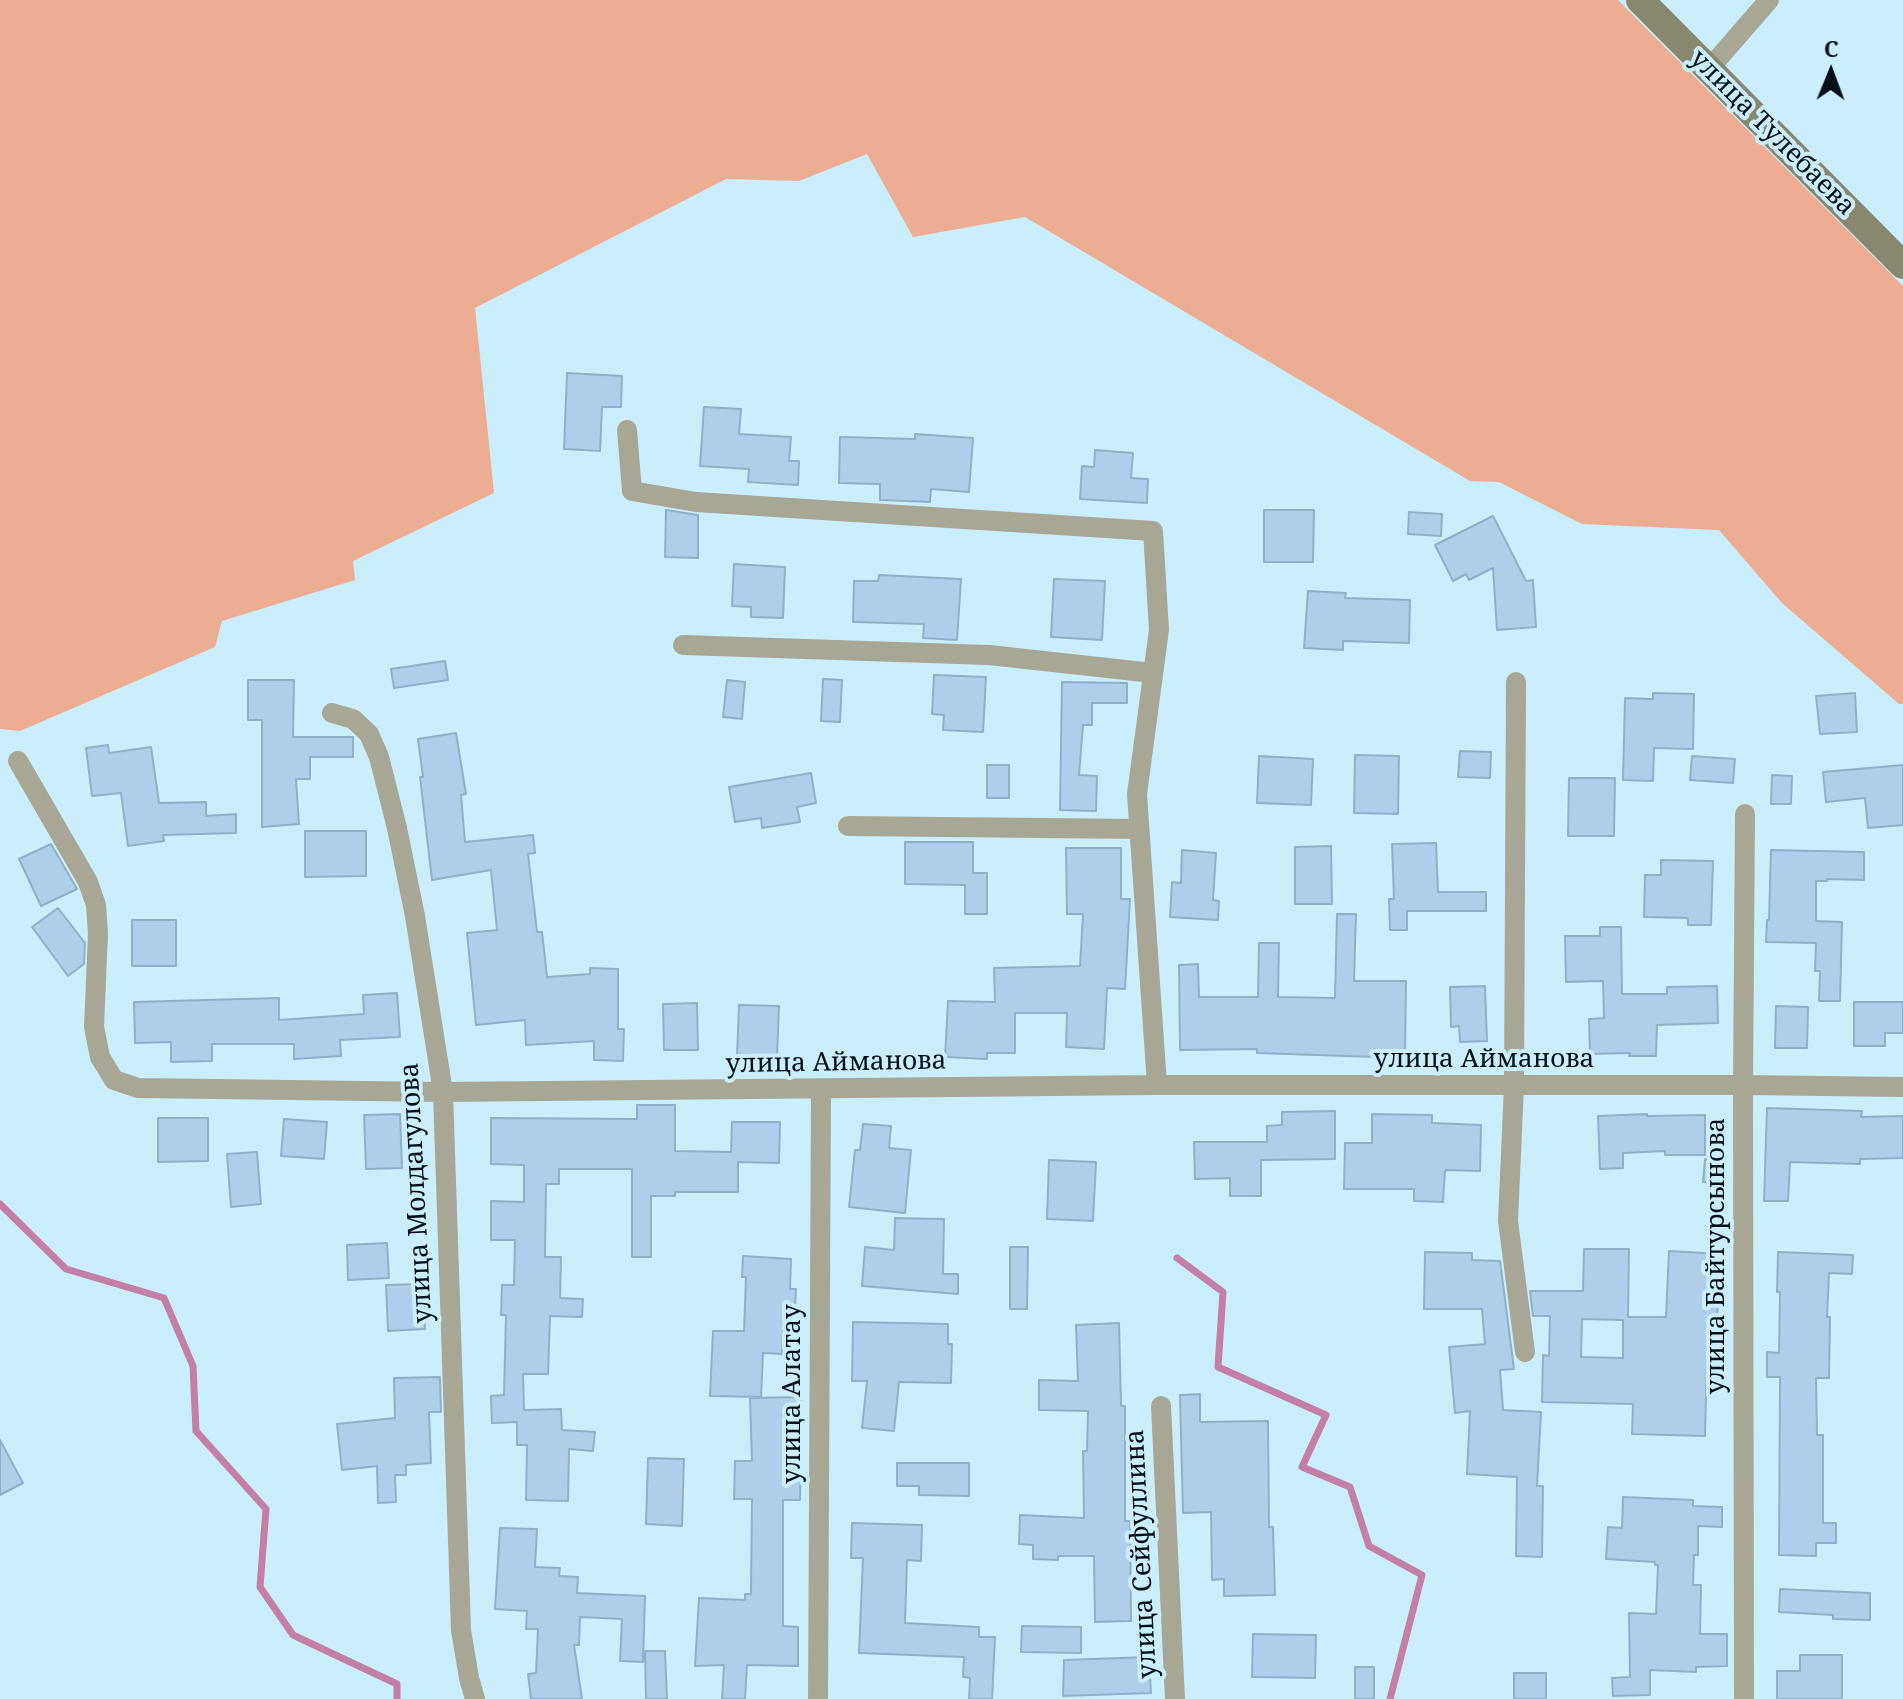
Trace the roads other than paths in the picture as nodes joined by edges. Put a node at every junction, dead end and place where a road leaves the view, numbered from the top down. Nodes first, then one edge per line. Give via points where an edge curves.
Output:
1 (1640, 0) edge
2 (1769, 0) edge
3 (1709, 69) junction
4 (1903, 265) edge
5 (627, 430) dead end
6 (683, 645) dead end
7 (1153, 673) junction
8 (1516, 682) dead end
9 (332, 713) dead end
10 (18, 761) dead end
11 (1745, 814) dead end
12 (848, 826) dead end
13 (1139, 829) junction
14 (1157, 1085) junction
15 (1743, 1085) junction
16 (1514, 1086) junction
17 (1903, 1087) edge
18 (821, 1090) junction
19 (443, 1092) junction
20 (1525, 1352) dead end
21 (1161, 1406) dead end
22 (475, 1699) edge
23 (818, 1699) edge
24 (1175, 1699) edge
25 (1744, 1699) edge

1 - 3 street, улица Тулебаева
2 - 3 street
3 - 4 street, улица Тулебаева
5 - 7 street via 632,491 696,502 1153,531 1159,630
6 - 7 street via 989,655
7 - 13 street via 1137,794
8 - 16 street
9 - 19 street, улица Молдагулова via 353,719 369,734 379,757 415,916
10 - 19 street, улица Айманова via 96,905 94,1027 100,1057 114,1080 152,1089
11 - 15 street, улица Байтурсынова
12 - 13 street
13 - 14 street
14 - 16 street, улица Айманова
14 - 18 street, улица Айманова
15 - 16 street, улица Айманова
15 - 17 street, улица Айманова
15 - 25 street, улица Байтурсынова
16 - 20 street via 1508,1221
18 - 19 street, улица Айманова
18 - 23 street, улица Алатау
19 - 22 street, улица Молдагулова via 461,1630
21 - 24 street, улица Сейфуллина

